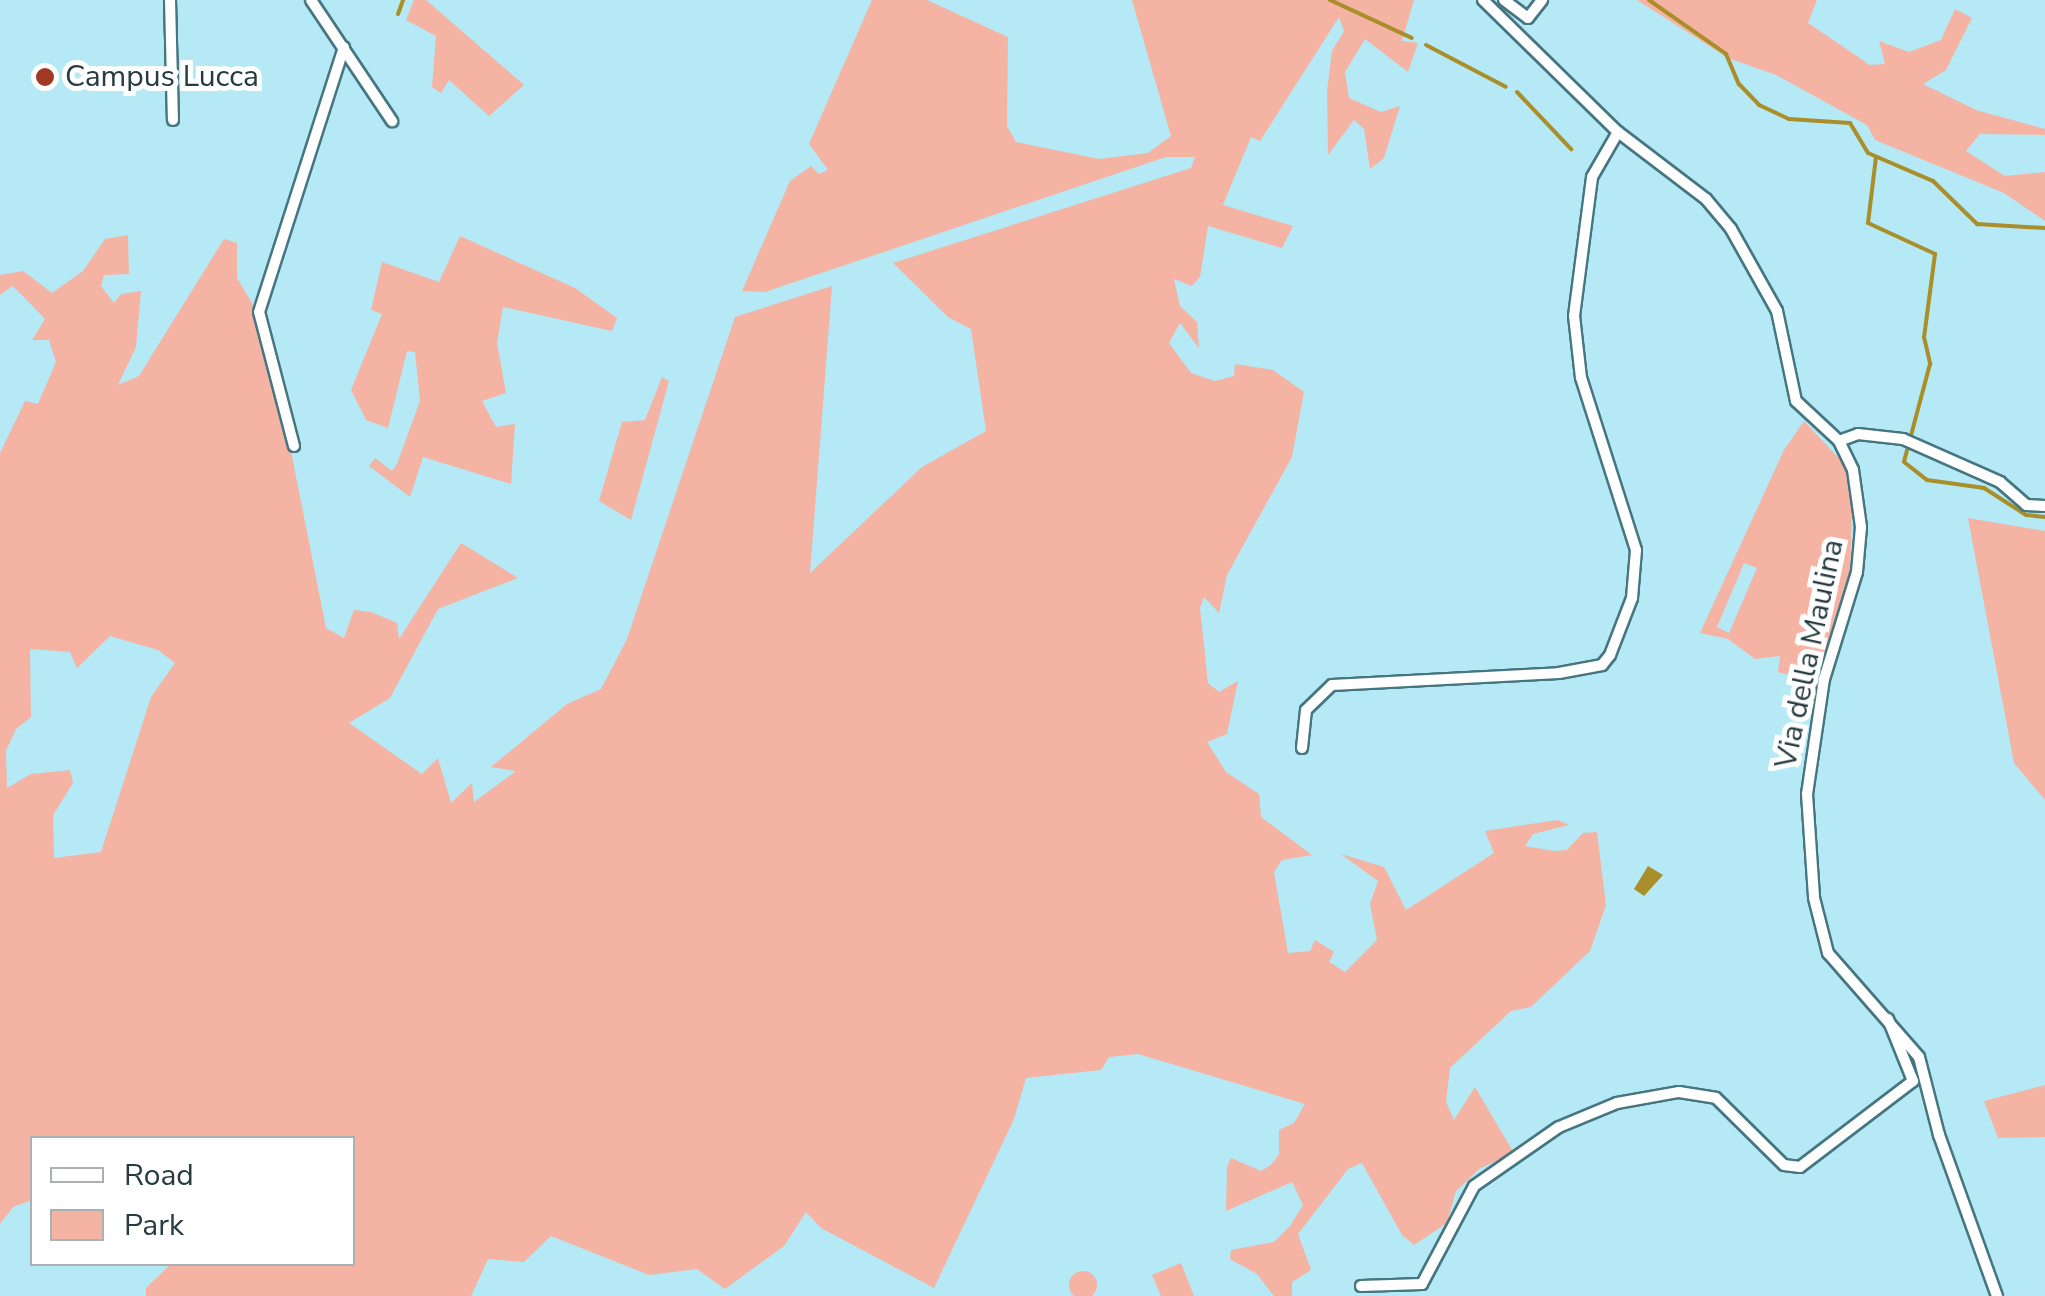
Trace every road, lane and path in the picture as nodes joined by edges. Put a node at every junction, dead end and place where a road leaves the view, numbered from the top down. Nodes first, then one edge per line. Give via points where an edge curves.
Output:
1 (170, 0) edge
2 (311, 0) edge
3 (1483, 0) edge
4 (1504, 0) edge
5 (1542, 0) edge
6 (344, 47) junction
7 (173, 120) dead end
8 (392, 120) dead end
9 (1618, 132) junction
10 (1839, 441) junction
11 (294, 446) dead end
12 (2045, 506) edge
13 (1302, 748) dead end
14 (1888, 1019) junction
15 (1361, 1286) dead end
16 (1997, 1296) edge

1 - 7 street
2 - 6 street
3 - 9 street, Via della Maulina
4 - 5 street via 1528,18
6 - 8 street
6 - 11 street via 259,312
9 - 10 street, Via della Maulina via 1706,199 1731,229 1768,288 1796,401
9 - 13 street via 1592,177 1574,316 1581,378 1636,550 1632,598 1610,655 1602,665 1559,673 1332,684 1306,710
10 - 12 street via 1858,434 1907,441 2000,482 2026,505
10 - 14 street, Via della Maulina via 1853,470 1861,527 1857,572 1824,678 1807,794 1809,867 1828,953
14 - 15 street via 1913,1081 1800,1166 1784,1165 1716,1098 1679,1092 1617,1103 1559,1127 1474,1186 1422,1284
14 - 16 street, Via della Maulina via 1919,1057 1939,1135

